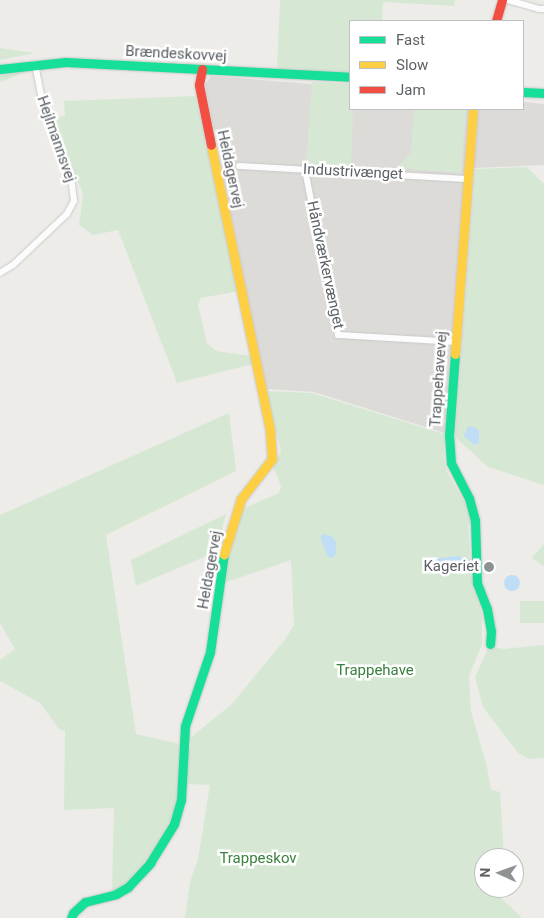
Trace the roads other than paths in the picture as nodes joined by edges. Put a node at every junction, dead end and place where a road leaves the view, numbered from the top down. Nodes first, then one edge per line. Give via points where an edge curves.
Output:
1 (502, 0) edge
2 (508, 0) edge
3 (544, 8) edge
4 (496, 20) edge
5 (35, 64) junction
6 (0, 69) edge
7 (202, 69) junction
8 (349, 77) edge
9 (524, 92) edge
10 (544, 94) edge
11 (473, 110) edge
12 (238, 166) dead end
13 (305, 170) junction
14 (468, 179) junction
15 (0, 273) edge
16 (455, 342) junction
17 (490, 644) dead end
18 (71, 918) edge

1 - 4 street
2 - 3 street via 539,10
5 - 6 street, Brændeskovvej
5 - 7 street, Brændeskovvej via 66,62
5 - 15 street, Hejlmannsvej via 45,115 71,175 74,201 67,214 13,265
7 - 8 street, Brændeskovvej
7 - 18 street, Heldagervej via 199,85 270,431 272,459 241,499 225,547 210,652 185,726 181,800 174,824 150,863 128,887 116,894 85,902
9 - 10 street
11 - 14 street, Trappehavevej
12 - 13 street, Industrivænget
13 - 14 street, Industrivænget
13 - 16 street, Håndværkervænget via 338,335
14 - 16 street, Trappehavevej
16 - 17 street, Trappehavevej via 449,449 455,474 469,498 476,520 477,583 492,631

